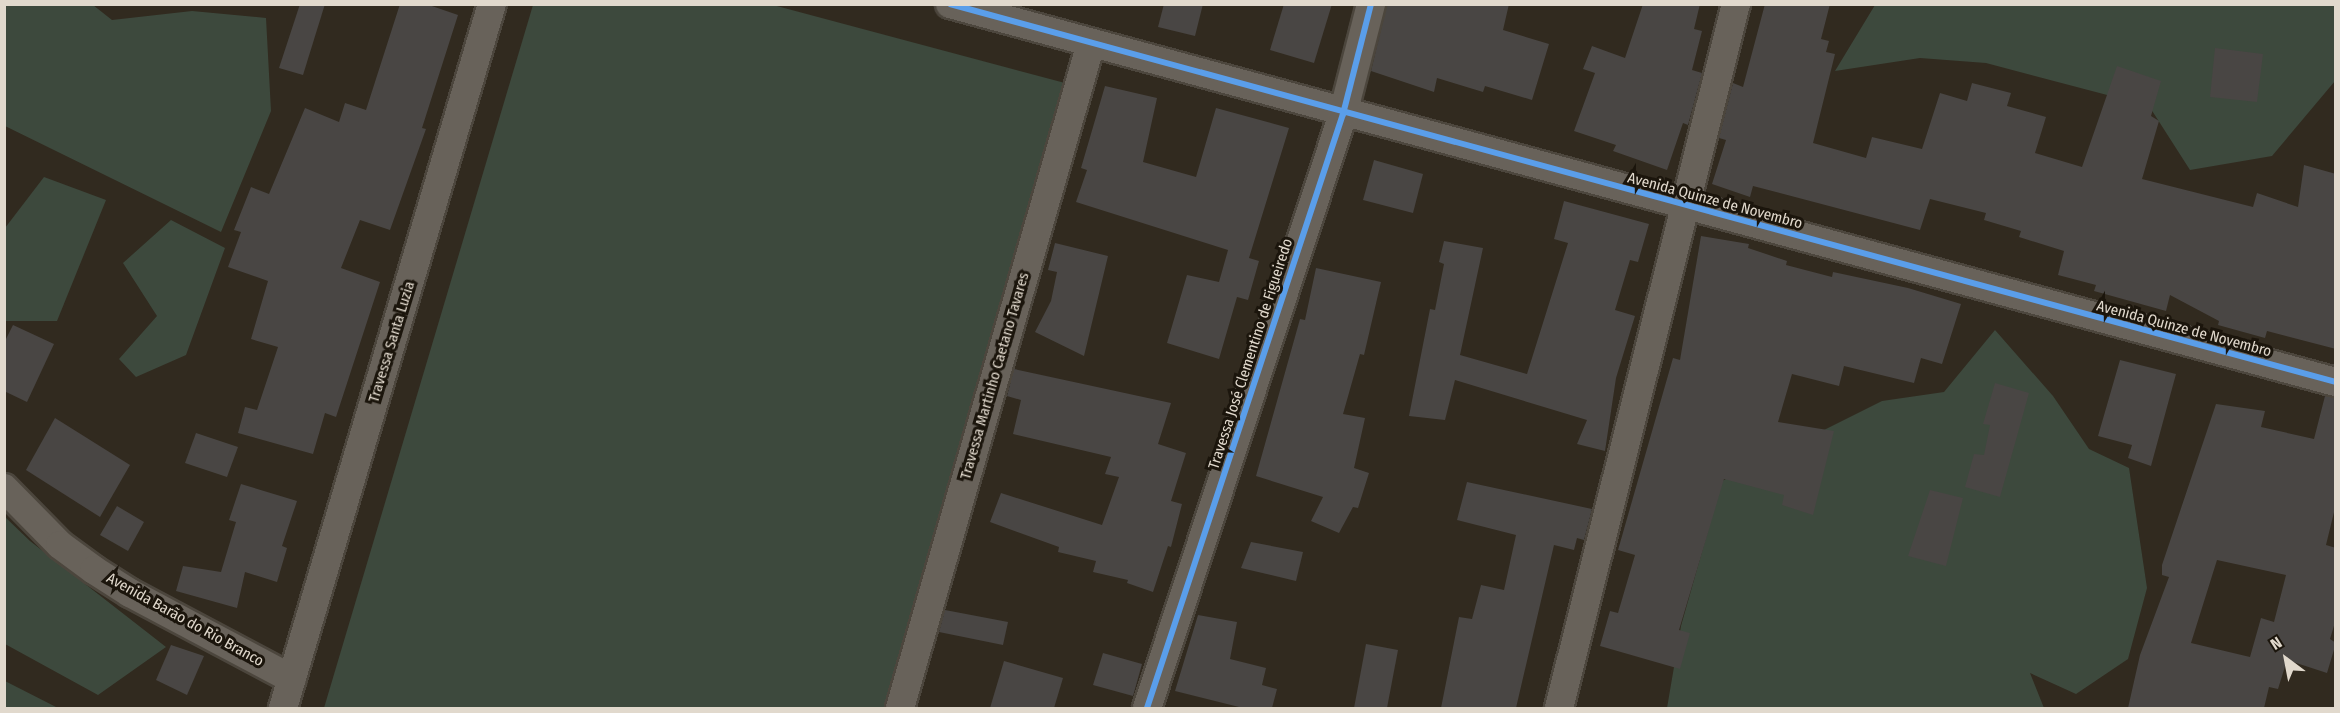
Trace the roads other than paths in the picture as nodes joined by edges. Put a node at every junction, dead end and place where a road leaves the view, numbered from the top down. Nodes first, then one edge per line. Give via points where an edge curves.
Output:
1 (492, 4) edge
2 (950, 4) edge
3 (1371, 4) edge
4 (1736, 4) edge
5 (1091, 43) junction
6 (1342, 114) junction
7 (1685, 205) junction
8 (2336, 382) edge
9 (4, 488) edge
10 (292, 679) junction
11 (283, 708) edge
12 (900, 708) edge
13 (1147, 708) edge
14 (1559, 708) edge

1 - 10 street, Travessa Santa Luzia
2 - 5 street, Avenida Quinze de Novembro
3 - 6 street, Travessa José Clementino de Figueiredo
4 - 7 street
5 - 6 street, Avenida Quinze de Novembro
5 - 12 street, Travessa Martinho Caetano Tavares
6 - 7 street, Avenida Quinze de Novembro
6 - 13 street, Travessa José Clementino de Figueiredo
7 - 8 street, Avenida Quinze de Novembro
7 - 14 street
9 - 10 street, Avenida Barão do Rio Branco via 60,545 130,593
10 - 11 street

